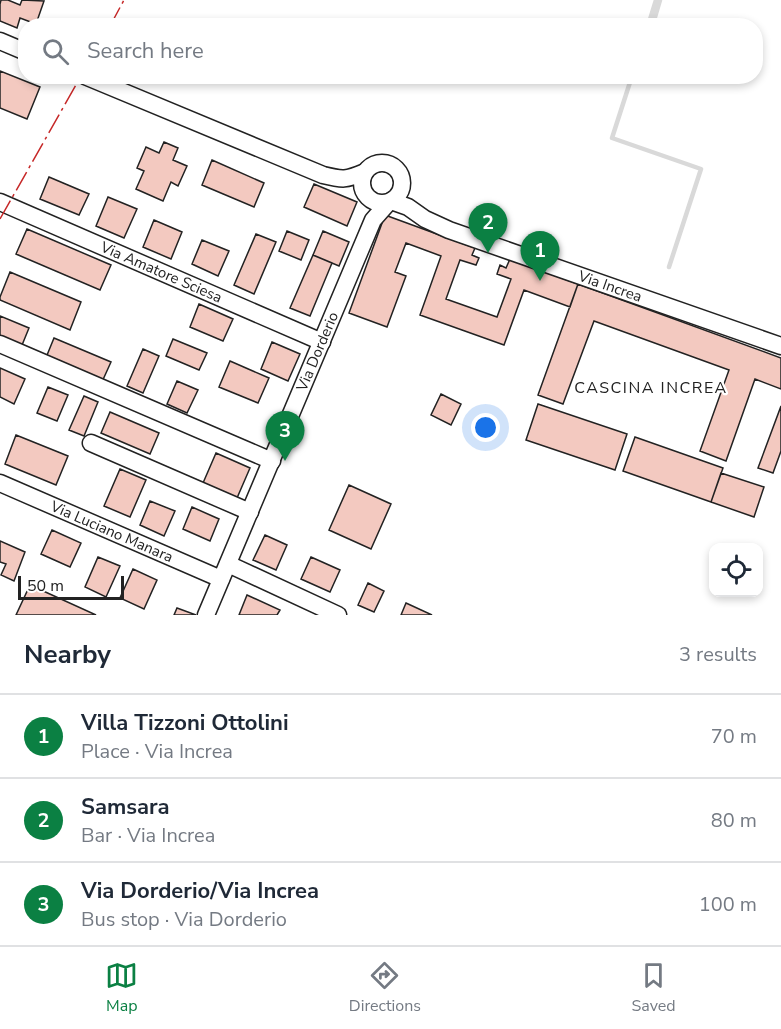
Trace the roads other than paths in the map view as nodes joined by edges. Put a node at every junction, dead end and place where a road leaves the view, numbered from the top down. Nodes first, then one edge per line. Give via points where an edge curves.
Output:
1 (0, 41) edge
2 (18, 49) edge
3 (104, 84) edge
4 (365, 172) junction
5 (347, 179) junction
6 (402, 184) junction
7 (366, 195) junction
8 (0, 202) edge
9 (390, 202) junction
10 (408, 207) junction
11 (373, 220) junction
12 (322, 342) junction
13 (0, 344) edge
14 (781, 346) edge
15 (91, 443) dead end
16 (272, 461) junction
17 (0, 483) edge
18 (250, 512) junction
19 (224, 572) junction
20 (206, 615) edge
21 (338, 615) edge

1 - 2 street
3 - 5 street, Via Increa via 323,175
4 - 5 street
4 - 6 street via 381,163 390,165 398,171
4 - 7 street via 362,180
5 - 7 street, Via Increa
6 - 9 street via 399,194
6 - 10 street
7 - 9 street, Via Increa via 378,203
7 - 11 street
8 - 12 street, Via Amatore Sciesa
9 - 10 street, Via Increa
9 - 11 street, Via Dorderio
10 - 14 street, Via Increa via 449,230
11 - 12 street, Via Dorderio
12 - 16 street, Via Dorderio
13 - 16 street
15 - 18 street
16 - 18 street, Via Dorderio
17 - 19 street, Via Luciano Manara
18 - 19 street, Via Dorderio
19 - 20 street, Via Dorderio
19 - 21 street, Via Luciano Manara

